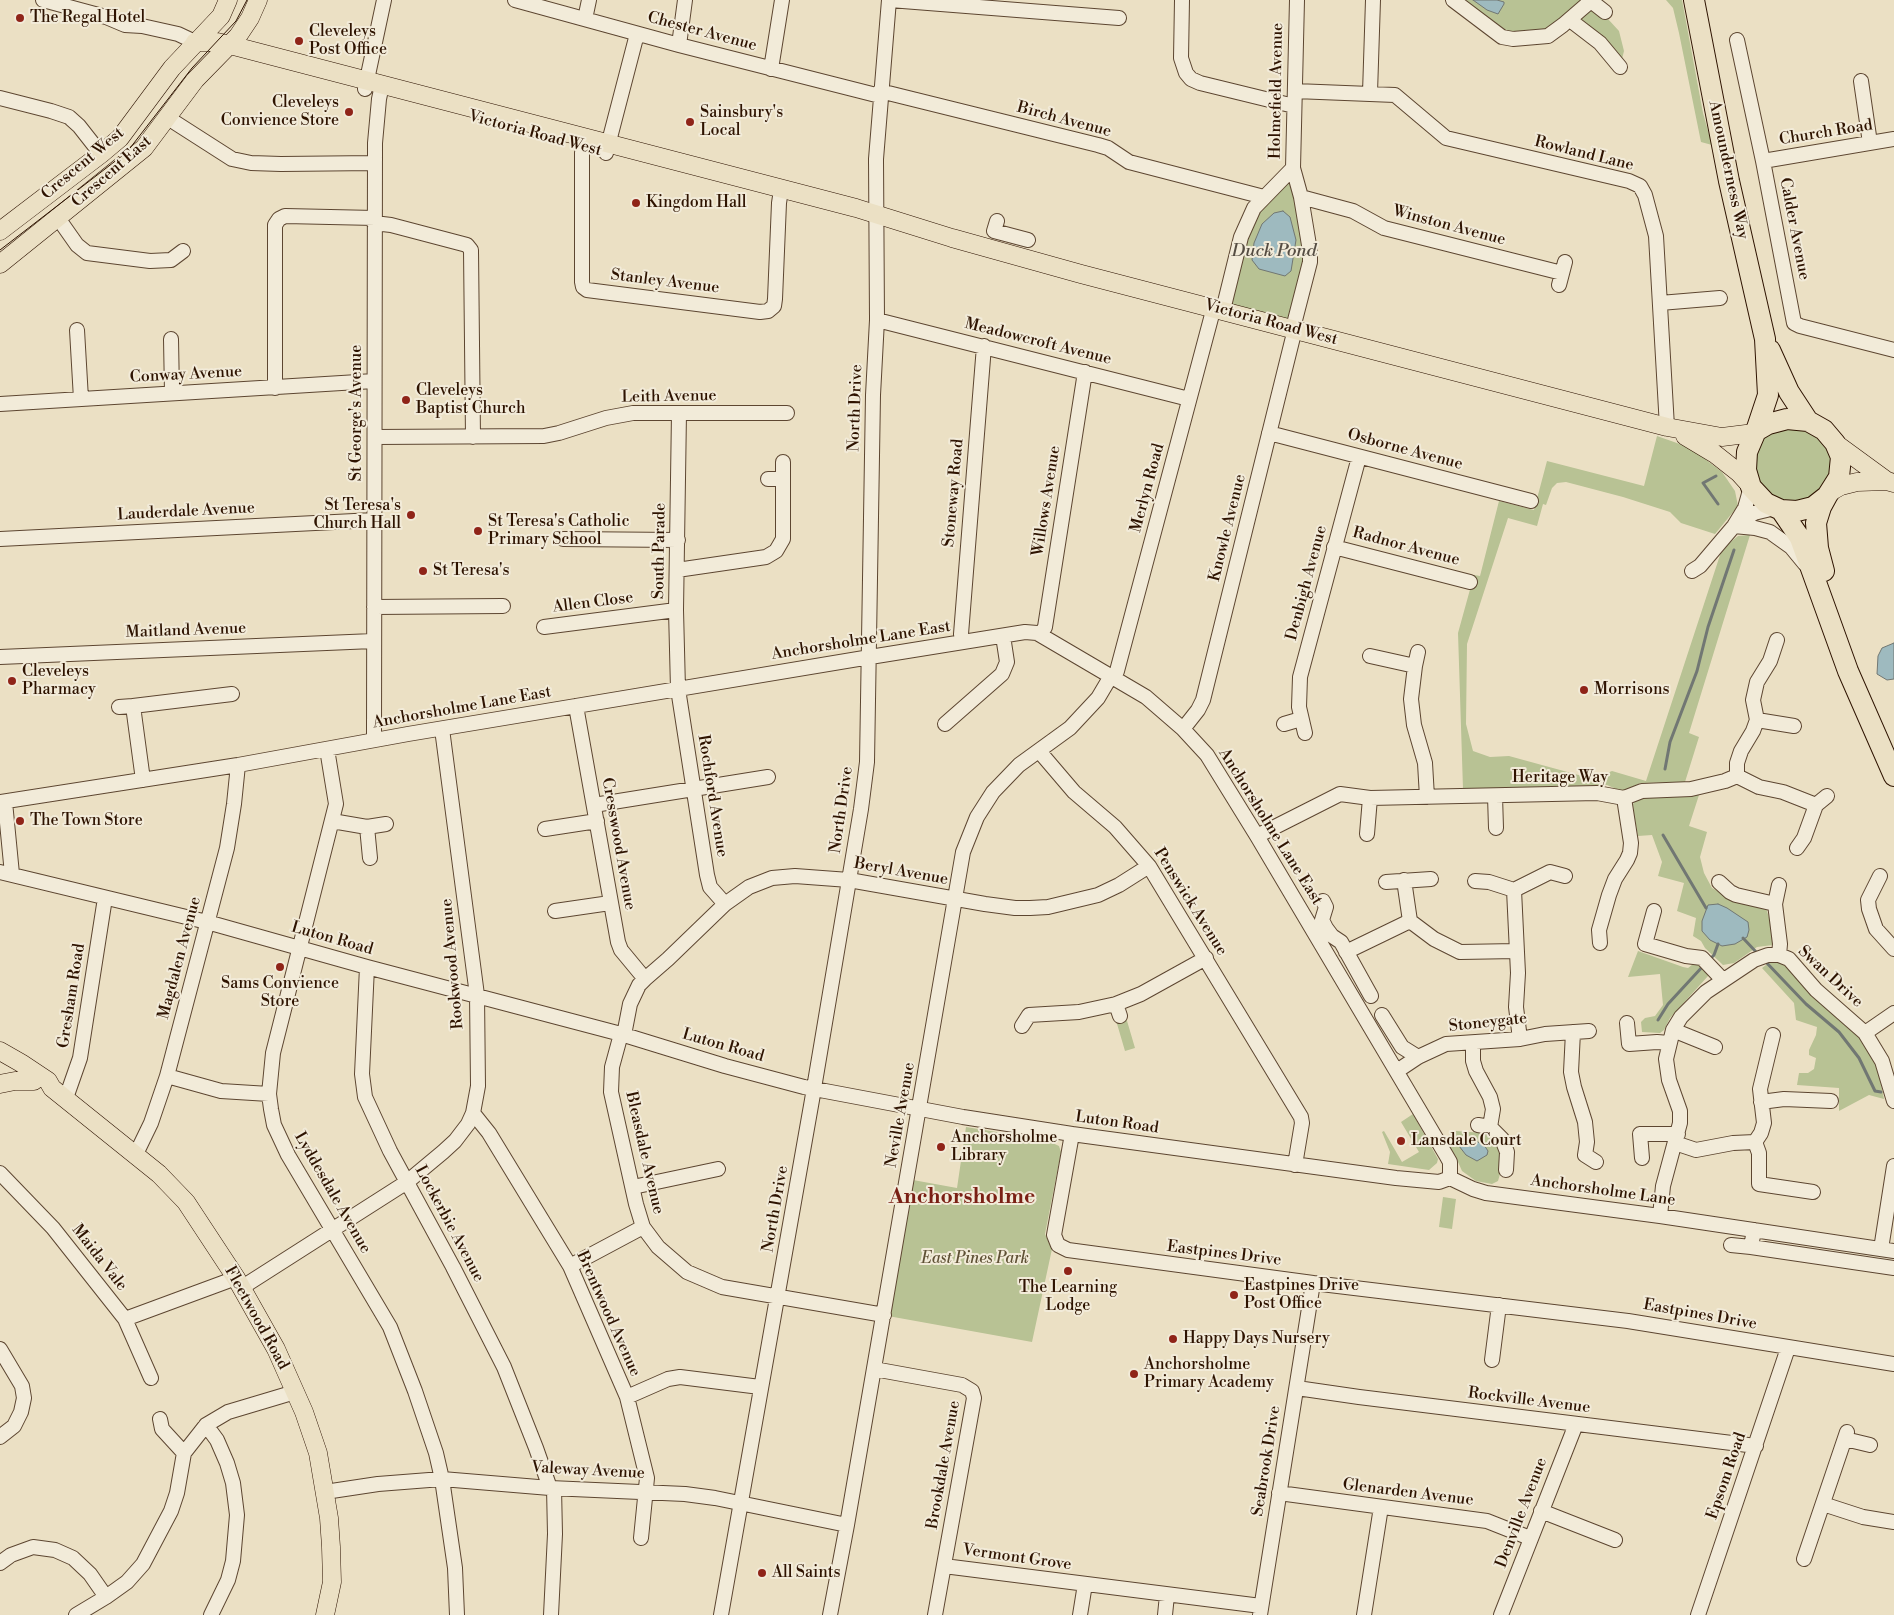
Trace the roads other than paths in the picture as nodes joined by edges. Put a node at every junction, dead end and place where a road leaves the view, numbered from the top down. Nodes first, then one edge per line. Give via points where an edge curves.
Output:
1 (43, 0) edge
2 (228, 0) edge
3 (258, 0) edge
4 (384, 0) edge
5 (515, 0) edge
6 (589, 0) edge
7 (685, 0) edge
8 (782, 0) edge
9 (889, 0) edge
10 (1182, 0) edge
11 (1297, 0) edge
12 (1373, 0) edge
13 (1452, 0) edge
14 (1592, 0) edge
15 (1694, 0) edge
16 (57, 2) edge
17 (1606, 12) dead end
18 (1119, 18) dead end
19 (586, 19) junction
20 (1570, 20) junction
21 (637, 34) junction
22 (1737, 40) dead end
23 (195, 42) junction
24 (678, 45) junction
25 (225, 50) junction
26 (1620, 67) dead end
27 (772, 69) junction
28 (1860, 81) dead end
29 (373, 87) junction
30 (1295, 91) junction
31 (880, 93) junction
32 (1370, 93) junction
33 (0, 98) edge
34 (1294, 106) junction
35 (168, 118) junction
36 (1894, 139) edge
37 (584, 143) junction
38 (1870, 143) junction
39 (607, 149) junction
40 (101, 154) junction
41 (1763, 161) junction
42 (375, 162) junction
43 (1293, 168) junction
44 (780, 194) junction
45 (1264, 197) junction
46 (1301, 197) junction
47 (877, 216) junction
48 (58, 218) junction
49 (374, 220) junction
50 (996, 222) dead end
51 (0, 231) edge
52 (183, 251) dead end
53 (1024, 258) junction
54 (0, 264) edge
55 (1562, 273) dead end
56 (1720, 298) dead end
57 (1660, 303) junction
58 (1218, 309) junction
59 (877, 320) junction
60 (1294, 329) junction
61 (77, 330) dead end
62 (171, 339) dead end
63 (1766, 339) junction
64 (984, 346) junction
65 (1894, 350) edge
66 (1085, 372) junction
67 (374, 382) junction
68 (276, 388) junction
69 (172, 393) junction
70 (81, 399) junction
71 (1189, 399) junction
72 (0, 404) edge
73 (679, 413) junction
74 (787, 413) dead end
75 (1808, 421) junction
76 (1666, 427) junction
77 (1755, 432) junction
78 (1269, 433) junction
79 (375, 437) junction
80 (473, 437) junction
81 (1835, 443) junction
82 (1359, 457) junction
83 (783, 462) dead end
84 (768, 479) dead end
85 (783, 479) junction
86 (1890, 482) edge
87 (1750, 485) junction
88 (1829, 494) junction
89 (1531, 501) dead end
90 (1778, 509) junction
91 (374, 520) junction
92 (1734, 526) junction
93 (0, 539) edge
94 (563, 539) dead end
95 (678, 540) junction
96 (1334, 547) junction
97 (677, 570) junction
98 (1692, 571) dead end
99 (1812, 573) junction
100 (1470, 582) dead end
101 (503, 606) dead end
102 (374, 607) junction
103 (676, 610) junction
104 (544, 627) dead end
105 (1041, 634) junction
106 (1003, 636) junction
107 (1777, 640) dead end
108 (373, 641) junction
109 (962, 642) junction
110 (1370, 656) dead end
111 (0, 657) edge
112 (870, 657) junction
113 (1848, 671) junction
114 (1112, 677) junction
115 (678, 689) junction
116 (232, 694) dead end
117 (133, 706) junction
118 (576, 706) junction
119 (119, 707) dead end
120 (1301, 719) junction
121 (1757, 720) junction
122 (945, 724) dead end
123 (1284, 724) dead end
124 (1794, 726) dead end
125 (442, 729) junction
126 (1183, 729) junction
127 (1305, 733) dead end
128 (374, 740) junction
129 (327, 749) junction
130 (1039, 751) junction
131 (238, 765) junction
132 (1737, 776) junction
133 (1894, 776) edge
134 (768, 777) dead end
135 (143, 780) junction
136 (693, 789) junction
137 (1494, 796) junction
138 (1427, 797) junction
139 (1370, 798) junction
140 (1624, 798) junction
141 (2, 802) edge
142 (594, 805) junction
143 (332, 821) junction
144 (597, 821) junction
145 (386, 824) dead end
146 (367, 828) junction
147 (1496, 828) dead end
148 (545, 829) dead end
149 (1367, 834) dead end
150 (1257, 836) junction
151 (1797, 848) dead end
152 (370, 858) dead end
153 (1149, 866) junction
154 (6, 873) edge
155 (1565, 876) dead end
156 (1880, 876) dead end
157 (1431, 879) dead end
158 (849, 880) junction
159 (1404, 880) junction
160 (1475, 881) dead end
161 (1386, 882) dead end
162 (1718, 882) dead end
163 (1779, 885) dead end
164 (1514, 890) junction
165 (105, 898) junction
166 (956, 899) junction
167 (1323, 901) dead end
168 (610, 904) junction
169 (725, 904) junction
170 (1775, 904) junction
171 (555, 911) dead end
172 (1654, 911) dead end
173 (1410, 921) junction
174 (207, 922) junction
175 (1600, 942) dead end
176 (299, 948) junction
177 (1894, 949) edge
178 (1516, 951) junction
179 (1346, 952) junction
180 (1773, 955) junction
181 (1206, 958) junction
182 (367, 967) junction
183 (645, 979) junction
184 (1722, 979) junction
185 (477, 996) junction
186 (1371, 996) dead end
187 (1894, 1013) edge
188 (1382, 1015) dead end
189 (1024, 1016) dead end
190 (1628, 1022) dead end
191 (1589, 1031) dead end
192 (1573, 1032) junction
193 (1865, 1033) junction
194 (623, 1034) junction
195 (1773, 1034) dead end
196 (1671, 1037) junction
197 (1520, 1039) junction
198 (1473, 1043) junction
199 (1715, 1047) dead end
200 (0, 1051) edge
201 (1418, 1057) junction
202 (0, 1062) edge
203 (1397, 1071) junction
204 (167, 1076) junction
205 (34, 1081) junction
206 (0, 1084) edge
207 (814, 1089) junction
208 (59, 1093) junction
209 (269, 1094) junction
210 (1831, 1101) dead end
211 (1894, 1101) edge
212 (1761, 1102) junction
213 (920, 1109) junction
214 (473, 1113) junction
215 (1072, 1134) junction
216 (1677, 1139) junction
217 (1755, 1142) junction
218 (136, 1154) junction
219 (1642, 1158) dead end
220 (1585, 1159) dead end
221 (1295, 1165) junction
222 (1894, 1166) edge
223 (718, 1169) dead end
224 (1506, 1170) dead end
225 (0, 1173) edge
226 (1450, 1178) junction
227 (407, 1182) junction
228 (632, 1187) junction
229 (1814, 1192) dead end
230 (1660, 1216) junction
231 (643, 1227) junction
232 (333, 1230) junction
233 (1754, 1230) junction
234 (1731, 1245) dead end
235 (1751, 1248) junction
236 (1888, 1250) edge
237 (570, 1266) junction
238 (1894, 1268) edge
239 (239, 1283) junction
240 (1313, 1283) junction
241 (778, 1296) junction
242 (1499, 1305) junction
243 (884, 1315) junction
244 (125, 1319) junction
245 (1788, 1348) junction
246 (0, 1349) edge
247 (1492, 1360) dead end
248 (1894, 1364) edge
249 (874, 1369) junction
250 (151, 1378) dead end
251 (760, 1387) junction
252 (1296, 1388) junction
253 (295, 1392) junction
254 (627, 1397) junction
255 (160, 1419) dead end
256 (1576, 1424) junction
257 (206, 1425) junction
258 (0, 1437) edge
259 (1870, 1445) dead end
260 (1756, 1446) junction
261 (184, 1453) junction
262 (442, 1479) junction
263 (552, 1488) junction
264 (646, 1491) junction
265 (325, 1492) junction
266 (1279, 1494) junction
267 (741, 1504) junction
268 (1823, 1504) junction
269 (1381, 1507) junction
270 (1541, 1511) junction
271 (1894, 1522) edge
272 (848, 1525) junction
273 (641, 1538) dead end
274 (1530, 1538) junction
275 (1615, 1540) dead end
276 (1804, 1559) dead end
277 (0, 1563) edge
278 (944, 1566) junction
279 (1084, 1584) junction
280 (1167, 1595) junction
281 (106, 1597) junction
282 (1260, 1611) edge
283 (76, 1615) edge
284 (211, 1615) edge
285 (325, 1615) edge
286 (458, 1615) edge
287 (552, 1615) edge
288 (721, 1615) edge
289 (830, 1615) edge
290 (935, 1615) edge
291 (1080, 1615) edge
292 (1165, 1615) edge
293 (1364, 1615) edge
294 (1501, 1615) edge
295 (1698, 1615) edge

1 - 16 street, Victoria Road West
2 - 23 main road, Crescent West via 220,16
3 - 25 main road, Crescent East via 244,27
4 - 29 street, St George's Avenue
5 - 19 street, Chester Avenue
6 - 19 street
7 - 24 street
8 - 27 street
9 - 18 street
9 - 31 street, North Drive
10 - 34 street via 1180,58 1191,79 1200,84
11 - 30 street, Holmefield Avenue
12 - 32 street
13 - 20 street via 1502,36 1512,39 1548,36
14 - 17 street
14 - 20 street
15 - 63 highway, Amounderness Way via 1729,181
16 - 23 street, Victoria Road West via 125,25 178,34
19 - 21 street, Chester Avenue
20 - 26 street via 1600,42
21 - 24 street, Chester Avenue
21 - 39 street
22 - 41 street, Calder Avenue
23 - 25 main road, Victoria Road West via 216,42
23 - 40 main road, Crescent West via 120,138
24 - 27 street, Chester Avenue
25 - 29 main road, Victoria Road West
25 - 35 main road, Crescent East via 195,80
27 - 31 street, Chester Avenue
28 - 38 street
29 - 37 main road, Victoria Road West
29 - 42 street, St George's Avenue
30 - 32 street, Rowland Lane
30 - 34 street, Holmefield Avenue
31 - 45 street, Birch Avenue via 1098,145 1129,162
31 - 47 street, North Drive
32 - 57 street, Rowland Lane via 1395,95 1446,138 1640,186 1656,236
33 - 40 street via 69,117
34 - 43 street, Holmefield Avenue
35 - 42 street via 232,159 281,164
35 - 48 main road, Crescent East via 144,148
36 - 38 street, Church Road
37 - 39 main road, Victoria Road West
37 - 44 street, Stanley Avenue via 582,282 587,290 768,311 774,306 775,299
38 - 41 street, Church Road
39 - 44 main road, Victoria Road West
40 - 51 main road, Crescent West
41 - 65 street, Calder Avenue via 1794,322
42 - 49 street, St George's Avenue
43 - 45 street, Merlyn Road
43 - 46 street, Holmefield Avenue
44 - 47 main road, Victoria Road West via 855,217
45 - 58 street, Merlyn Road via 1254,208 1243,232
46 - 55 street, Winston Avenue via 1353,211 1384,228
46 - 60 street, Holmefield Avenue via 1310,262
47 - 53 main road, Victoria Road West
47 - 59 street, North Drive
48 - 52 street via 77,245 87,253 171,260
48 - 54 main road, Crescent East
49 - 67 street, St George's Avenue
49 - 68 street via 285,216 274,225
49 - 80 street via 467,245 471,250
50 - 53 street via 994,231 1030,235
53 - 58 main road, Victoria Road West
56 - 57 street
57 - 76 street, Rowland Lane
58 - 60 main road, Victoria Road West
58 - 71 street, Merlyn Road
59 - 64 street, Meadowcroft Avenue
59 - 112 street, North Drive
60 - 76 main road, Victoria Road West
60 - 78 street, Knowle Avenue
61 - 70 street
62 - 69 street
63 - 75 highway, Amounderness Way via 1789,392
63 - 77 highway, Amounderness Way via 1768,395
64 - 66 street, Meadowcroft Avenue
64 - 109 street, Stoneway Road
66 - 71 street, Meadowcroft Avenue
66 - 105 street, Willows Avenue via 1045,627
67 - 68 street, Conway Avenue
67 - 79 street, St George's Avenue
68 - 69 street, Conway Avenue
69 - 70 street, Conway Avenue
70 - 72 street, Conway Avenue
71 - 114 street, Merlyn Road via 1118,671
73 - 74 street, Leith Avenue
73 - 80 street, Leith Avenue via 614,416 544,436
73 - 95 street, South Parade
75 - 77 highway via 1777,421
75 - 81 highway via 1824,430
76 - 77 main road, Victoria Road West via 1722,437
76 - 87 main road, Victoria Road West via 1708,450
77 - 87 highway via 1746,462
78 - 82 street, Osborne Avenue
78 - 126 street, Knowle Avenue via 1203,700
79 - 80 street, Leith Avenue
79 - 91 street, St George's Avenue
81 - 86 main road
81 - 88 highway via 1841,464 1839,477
82 - 89 street, Osborne Avenue
82 - 96 street, Denbigh Avenue
83 - 85 street
84 - 85 street
85 - 97 street via 783,539 776,551 766,557
86 - 88 main road via 1857,482 1841,486
87 - 90 highway via 1766,503
87 - 92 street via 1745,508
88 - 90 highway via 1804,510
88 - 113 highway via 1816,523 1818,548
90 - 92 street via 1754,513
90 - 99 highway via 1800,538
91 - 93 street, Lauderdale Avenue
91 - 102 street, St George's Avenue
92 - 98 street
92 - 99 street via 1762,529 1780,538
94 - 95 street
95 - 97 street, South Parade
96 - 100 street, Radnor Avenue
96 - 120 street, Denbigh Avenue via 1300,677
97 - 103 street, South Parade
99 - 113 highway
101 - 102 street
102 - 108 street, St George's Avenue
103 - 104 street, Allen Close
103 - 115 street, South Parade
105 - 106 street, Anchorsholme Lane East via 1031,632
105 - 114 street, Anchorsholme Lane East
106 - 109 street, Anchorsholme Lane East
106 - 122 street via 1006,668 1002,674 953,706
107 - 121 street via 1754,691
108 - 111 street, Maitland Avenue
108 - 128 street, St George's Avenue
109 - 112 street, Anchorsholme Lane East
110 - 138 street via 1417,659 1412,705 1414,726 1425,763
112 - 115 street, Anchorsholme Lane East
112 - 158 street, North Drive via 867,762
113 - 133 highway
114 - 126 street, Anchorsholme Lane East via 1146,697
114 - 130 street, Neville Avenue via 1084,714
115 - 118 street, Anchorsholme Lane East
115 - 136 street, Rochford Avenue
116 - 117 street
117 - 119 street
117 - 135 street
118 - 125 street, Anchorsholme Lane East
118 - 142 street, Cresswood Avenue
120 - 123 street
120 - 127 street, Denbigh Avenue
121 - 124 street
121 - 132 street via 1754,731 1740,751
125 - 128 street, Anchorsholme Lane East
125 - 185 street, Rookwood Avenue
126 - 150 street, Anchorsholme Lane East via 1207,755
128 - 129 street, Anchorsholme Lane East
129 - 131 street, Anchorsholme Lane East
129 - 143 street, Lyddesdale Avenue via 336,794
130 - 153 street, Penswick Avenue via 1074,792 1115,827
130 - 166 street, Neville Avenue via 1002,782 977,817 964,852
131 - 135 street, Anchorsholme Lane East
131 - 174 street, Magdalen Avenue via 228,839
132 - 140 street via 1691,789 1642,791
132 - 151 street via 1759,787 1822,800
134 - 136 street
135 - 141 street, Anchorsholme Lane East
136 - 142 street
136 - 169 street, Rochford Avenue via 710,887
137 - 138 street, Heritage Way
137 - 140 street, Heritage Way via 1597,793
137 - 147 street, Heritage Way
138 - 139 street, Heritage Way
139 - 149 street
139 - 150 street, Heritage Way via 1340,794
140 - 175 street, Heritage Way via 1630,853 1609,895 1599,930
141 - 154 street
142 - 144 street, Cresswood Avenue
143 - 146 street
143 - 176 street, Lyddesdale Avenue
144 - 148 street
144 - 168 street, Cresswood Avenue
145 - 146 street
146 - 152 street
150 - 203 street, Anchorsholme Lane East
153 - 166 street, Beryl Avenue via 1098,895 1048,907 1015,908
153 - 181 street, Penswick Avenue
154 - 165 street, Luton Road
155 - 164 street via 1550,866
156 - 177 street via 1862,899 1872,922
157 - 159 street
158 - 166 street, Beryl Avenue
158 - 169 street, Beryl Avenue via 795,876 772,878 749,887
158 - 207 street, North Drive
159 - 161 street
159 - 173 street
160 - 164 street
162 - 170 street via 1736,895
163 - 170 street
164 - 178 street
165 - 174 street, Luton Road
165 - 208 street, Gresham Road via 80,1058
166 - 213 street, Neville Avenue
167 - 179 street via 1326,907 1322,920
168 - 171 street
168 - 183 street, Cresswood Avenue via 618,942
169 - 183 street, Beryl Avenue
170 - 180 street via 1780,944
172 - 184 street via 1645,944 1702,958
173 - 178 street via 1434,939 1460,952
173 - 179 street
174 - 176 street, Luton Road
174 - 204 street, Magdalen Avenue
176 - 182 street, Luton Road
176 - 209 street, Lyddesdale Avenue via 273,1053
178 - 197 street via 1516,1007
179 - 186 street
180 - 184 street via 1754,960
180 - 193 street, Swan Drive via 1789,960 1816,990
181 - 189 street via 1118,1010
181 - 221 street, Penswick Avenue via 1250,1043 1301,1117
182 - 185 street, Luton Road
182 - 227 street, Lockerbie Avenue via 362,1074 365,1098
183 - 194 street, Beryl Avenue via 630,1004
184 - 196 street via 1691,1006
185 - 194 street, Luton Road
185 - 214 street, Rookwood Avenue via 478,1086
187 - 193 street
188 - 201 street via 1402,1047
190 - 196 street via 1629,1044 1657,1042
191 - 192 street, Stoneygate
192 - 197 street, Stoneygate
192 - 220 street via 1571,1072 1585,1122
193 - 211 street, Swan Drive via 1882,1061
194 - 207 street, Luton Road via 725,1066
194 - 228 street, Bleasdale Avenue via 612,1067 612,1092
195 - 212 street via 1760,1089
196 - 199 street
196 - 216 street via 1666,1059 1680,1111
197 - 198 street, Stoneygate
198 - 201 street, Stoneygate via 1446,1044
198 - 224 street via 1476,1071 1493,1108 1484,1126 1499,1135 1506,1148
200 - 208 main road, Fleetwood Road via 41,1076
201 - 203 street, Stoneygate
202 - 205 main road, Fleetwood Road
203 - 226 street, Anchorsholme Lane East via 1450,1162
204 - 209 street via 221,1091
204 - 218 street, Magdalen Avenue
205 - 206 main road
205 - 208 main road, Fleetwood Road
207 - 213 street, Luton Road
207 - 241 street, North Drive
208 - 218 main road, Fleetwood Road
209 - 232 street, Lyddesdale Avenue via 270,1109 281,1142
210 - 212 street via 1784,1099
212 - 217 street via 1764,1123
213 - 215 street, Luton Road
213 - 243 street, Neville Avenue
214 - 227 street, Rookwood Avenue via 449,1147
214 - 237 street, Brentwood Avenue via 489,1133
215 - 221 street, Luton Road
215 - 240 street, Eastpines Drive via 1054,1236 1062,1248
216 - 217 street via 1696,1150
216 - 219 street via 1640,1134
216 - 230 street via 1663,1186
217 - 229 street via 1760,1153 1759,1184
218 - 239 main road, Fleetwood Road via 186,1202
221 - 226 street, Luton Road via 1426,1181 1439,1182
222 - 236 street
223 - 228 street
225 - 244 street, Maida Vale via 53,1228
226 - 230 street, Anchorsholme Lane via 1486,1193
227 - 232 street, Rookwood Avenue
227 - 263 street, Lockerbie Avenue via 504,1367
228 - 231 street, Bleasdale Avenue
230 - 233 street, Anchorsholme Lane
231 - 237 street
231 - 241 street, Bleasdale Avenue via 658,1247 687,1272 722,1287
232 - 239 street, Rookwood Avenue
232 - 262 street, Lyddesdale Avenue via 390,1327 430,1435
233 - 235 street
233 - 236 street, Anchorsholme Lane
234 - 235 street
235 - 238 street
237 - 254 street, Brentwood Avenue
239 - 244 street, Rookwood Avenue
239 - 253 main road, Fleetwood Road via 276,1349
240 - 242 street, Eastpines Drive
240 - 252 street, Seabrook Drive
241 - 243 street, Bleasdale Avenue
241 - 251 street, North Drive
242 - 245 street, Eastpines Drive via 1708,1341
242 - 247 street
243 - 249 street, Neville Avenue
244 - 250 street, Maida Vale
245 - 248 street, Eastpines Drive
245 - 260 street, Epsom Road
246 - 258 street via 22,1386 24,1398 14,1426
249 - 272 street, Neville Avenue
249 - 278 street, Brookdale Avenue via 962,1384 972,1391 974,1398
251 - 254 street via 680,1377
251 - 267 street, North Drive
252 - 256 street, Rockville Avenue
252 - 266 street, Seabrook Drive
253 - 257 street via 228,1412
253 - 265 main road, Fleetwood Road via 318,1453
254 - 264 street, Brentwood Avenue via 647,1478
255 - 261 street via 162,1429
256 - 260 street, Rockville Avenue
256 - 270 street, Denville Avenue
257 - 261 street
257 - 284 street via 227,1463 237,1515 233,1561 228,1580
259 - 268 street via 1846,1436
260 - 295 street, Epsom Road
261 - 281 street via 171,1511 143,1564
262 - 263 street, Valeway Avenue
262 - 265 street, Valeway Avenue
262 - 286 street, Lyddesdale Avenue
263 - 264 street, Valeway Avenue
263 - 287 street, Lockerbie Avenue via 555,1541
264 - 267 street, Valeway Avenue
264 - 273 street, Brentwood Avenue
265 - 285 main road, Fleetwood Road via 332,1582
266 - 269 street, Glenarden Avenue
266 - 282 street, Seabrook Drive
267 - 272 street, Valeway Avenue
267 - 288 street, North Drive
268 - 271 street
268 - 276 street
269 - 274 street, Glenarden Avenue via 1487,1521
269 - 293 street
270 - 274 street, Denville Avenue
270 - 275 street
272 - 289 street, Neville Avenue
274 - 294 street, Denville Avenue
277 - 281 street via 33,1547 56,1550 73,1558 90,1574
278 - 279 street, Vermont Grove
278 - 290 street, Brookdale Avenue
279 - 280 street, Vermont Grove
279 - 291 street, Vermont Grove
280 - 282 street, Vermont Grove
280 - 292 street
281 - 283 street

